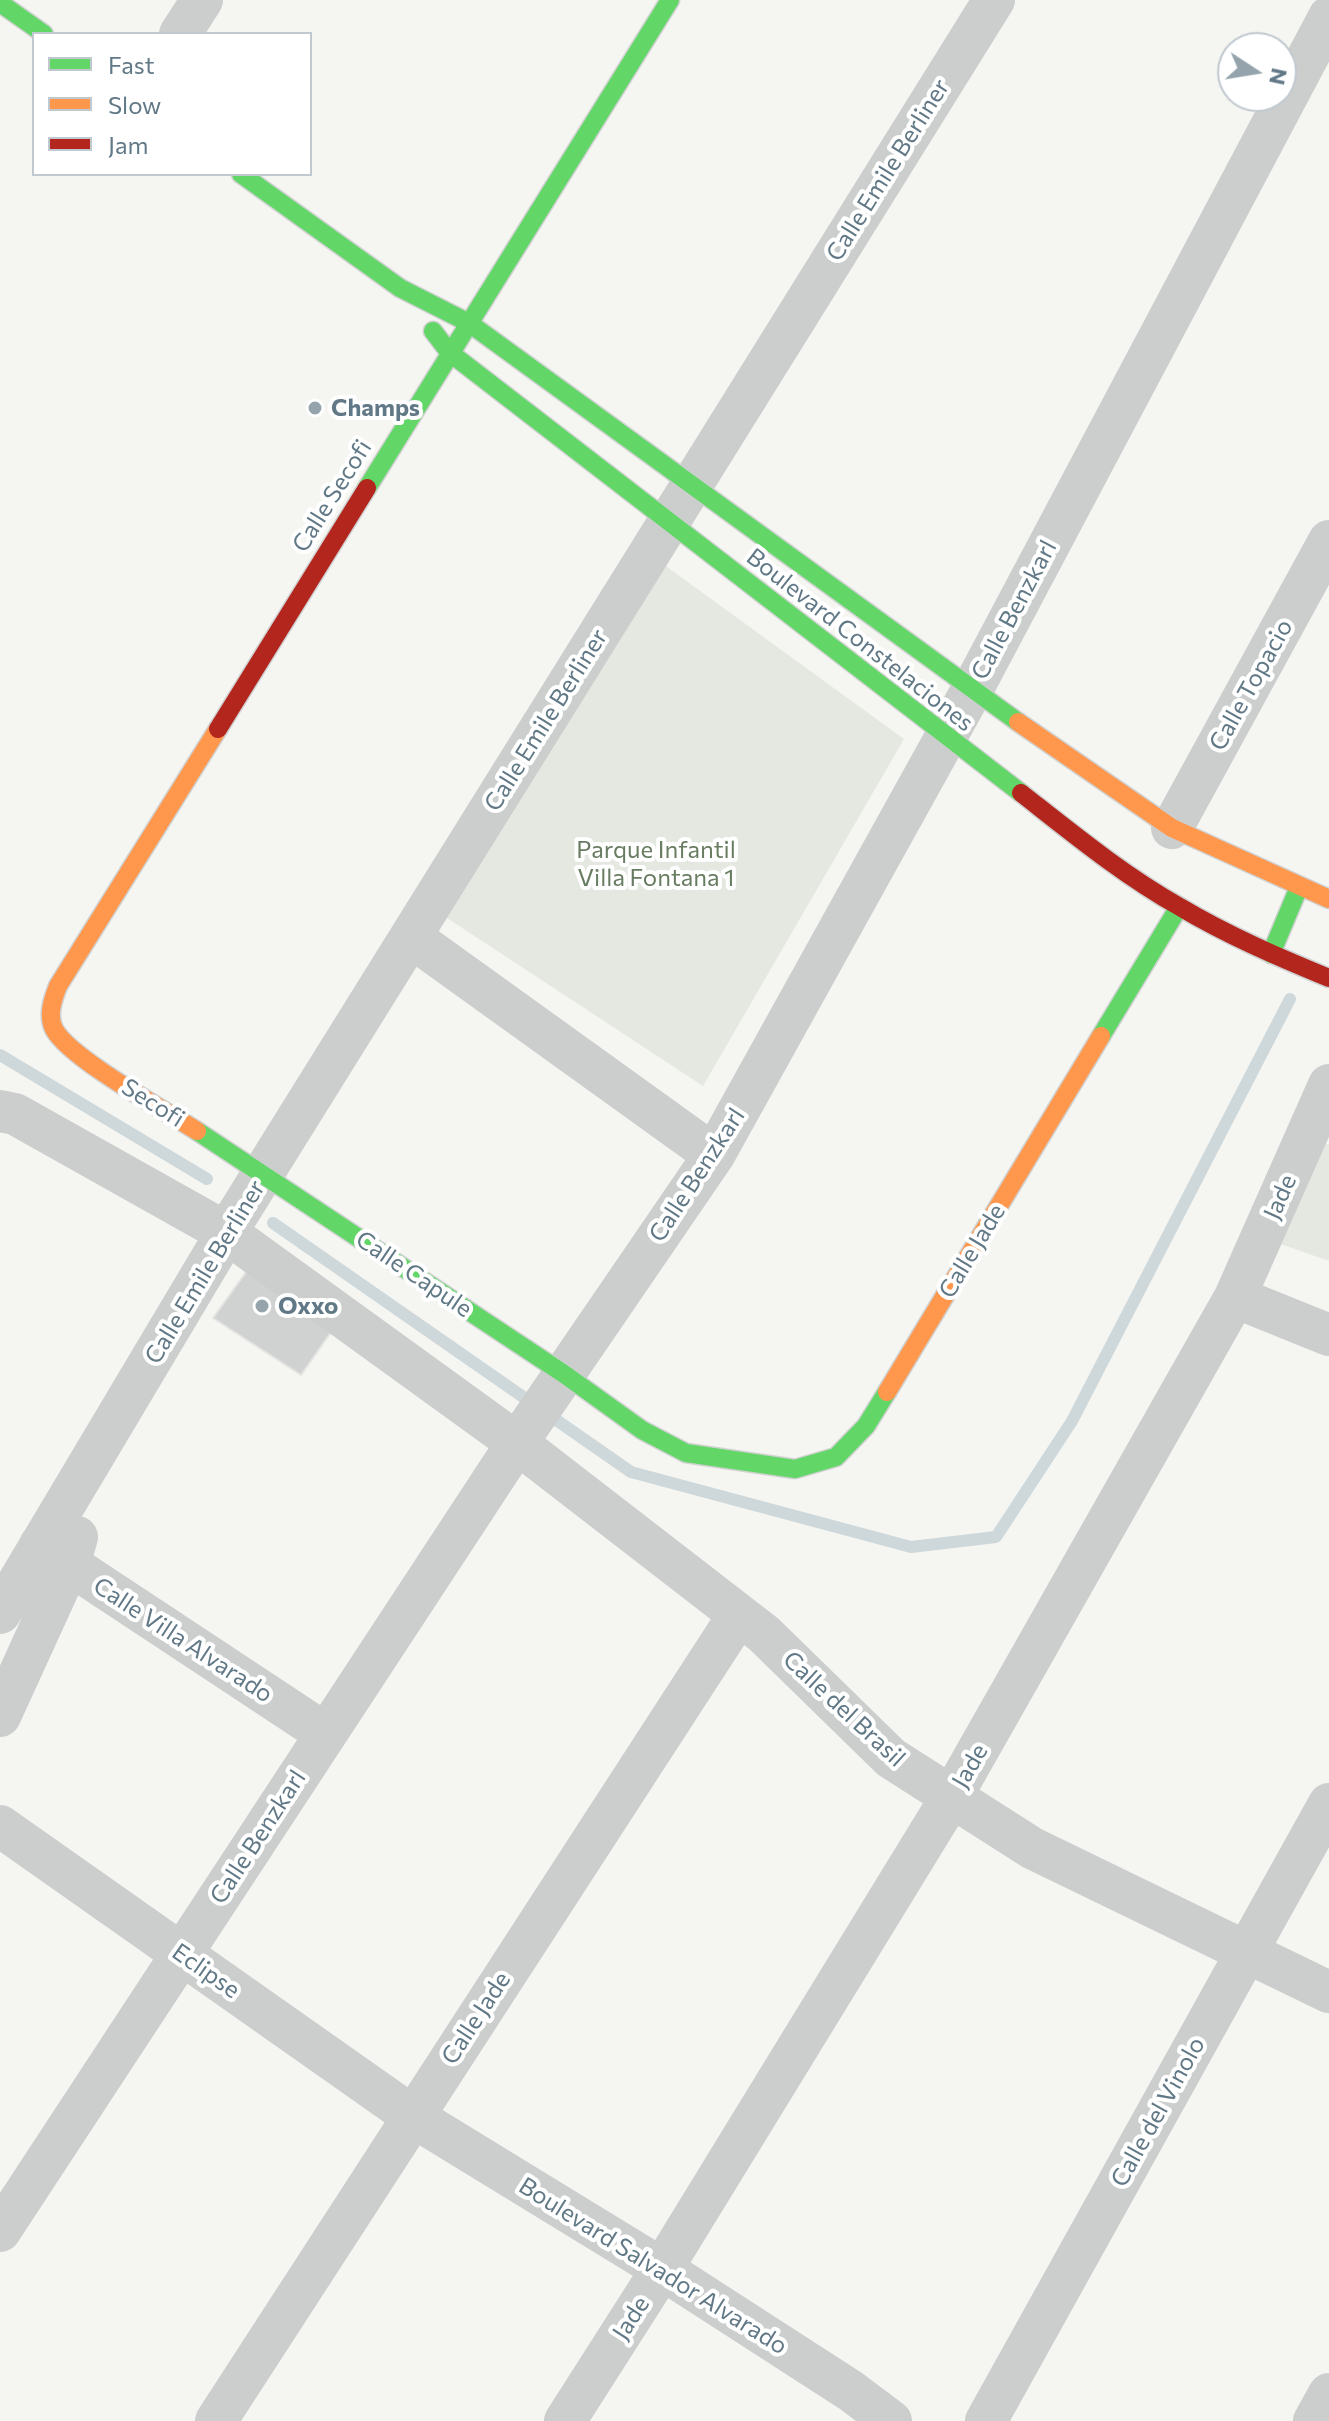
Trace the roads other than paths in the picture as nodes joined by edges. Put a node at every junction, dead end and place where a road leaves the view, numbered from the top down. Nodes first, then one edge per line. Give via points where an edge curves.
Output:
1 (202, 0) edge
2 (670, 0) edge
3 (994, 0) edge
4 (0, 3) edge
5 (1329, 17) edge
6 (41, 32) edge
7 (181, 32) edge
8 (244, 176) edge
9 (400, 288) junction
10 (469, 323) junction
11 (449, 352) junction
12 (692, 485) junction
13 (669, 522) junction
14 (1329, 541) edge
15 (972, 690) junction
16 (946, 737) junction
17 (1172, 828) junction
18 (1299, 887) junction
19 (1329, 899) edge
20 (1179, 907) junction
21 (411, 937) junction
22 (1271, 954) junction
23 (1329, 978) edge
24 (50, 1023) joint
25 (1329, 1085) edge
26 (0, 1111) edge
27 (714, 1155) junction
28 (262, 1176) junction
29 (231, 1225) junction
30 (1235, 1297) junction
31 (1329, 1335) edge
32 (549, 1397) junction
33 (54, 1555) junction
34 (0, 1613) edge
35 (738, 1616) junction
36 (0, 1716) edge
37 (326, 1734) junction
38 (952, 1796) junction
39 (1329, 1804) edge
40 (0, 1826) edge
41 (1247, 1952) junction
42 (182, 1954) junction
43 (1329, 1992) edge
44 (412, 2116) junction
45 (0, 2231) edge
46 (662, 2269) junction
47 (1329, 2394) edge
48 (216, 2421) edge
49 (565, 2421) edge
50 (891, 2421) edge
51 (986, 2421) edge
52 (1314, 2421) edge

1 - 7 street
2 - 10 street, Calle Secofi
3 - 12 street, Calle Emile Berliner
4 - 6 street
5 - 15 street, Calle Benzkarl
8 - 9 street, Boulevard Constelaciones
9 - 10 street, Boulevard Constelaciones
9 - 11 street, Boulevard Constelaciones
10 - 11 street, Calle Secofi
10 - 12 street, Boulevard Constelaciones
11 - 13 street, Boulevard Constelaciones
11 - 24 street, Calle Secofi via 58,986 49,1007
12 - 13 street, Calle Emile Berliner
12 - 15 street, Boulevard Constelaciones
13 - 16 street, Boulevard Constelaciones
13 - 21 street, Calle Emile Berliner
14 - 17 street, Calle Topacio
15 - 16 street, Calle Benzkarl
15 - 17 street, Boulevard Constelaciones
16 - 20 street, Boulevard Constelaciones via 1098,853
16 - 27 street, Calle Benzkarl
17 - 18 street, Boulevard Constelaciones
18 - 19 street, Boulevard Constelaciones
18 - 22 street
20 - 22 street, Boulevard Constelaciones
20 - 32 street, Calle Jade via 866,1426 836,1457 795,1469 686,1453 642,1430
21 - 27 street
21 - 28 street, Calle Emile Berliner
22 - 23 street, Boulevard Constelaciones
24 - 28 street, Secofi via 85,1060
25 - 30 street, Jade
26 - 29 street
27 - 32 street, Calle Benzkarl
28 - 29 street, Calle Emile Berliner
28 - 32 street, Calle Capule
29 - 32 street
29 - 33 street, Calle Emile Berliner via 102,1443
30 - 31 street
30 - 38 street, Jade
32 - 35 street, Calle del Brasil
32 - 37 street, Calle Benzkarl
33 - 34 street, Calle Emile Berliner
33 - 36 street, Calle Emile Berliner
33 - 37 street, Calle Villa Alvarado
35 - 38 street, Calle del Brasil via 764,1634 891,1758
35 - 44 street, Calle Jade
37 - 42 street, Calle Benzkarl
38 - 41 street, Calle del Brasil via 1032,1848
38 - 46 street, Jade
39 - 41 street, Calle del Vinolo
40 - 42 street, Eclipse
41 - 43 street, Calle del Brasil
41 - 51 street, Calle del Vinolo
42 - 44 street, Eclipse
42 - 45 street, Calle Benzkarl
44 - 46 street, Boulevard Salvador Alvarado
44 - 48 street, Calle Jade
46 - 49 street, Jade
46 - 50 street, Boulevard Salvador Alvarado
47 - 52 street

